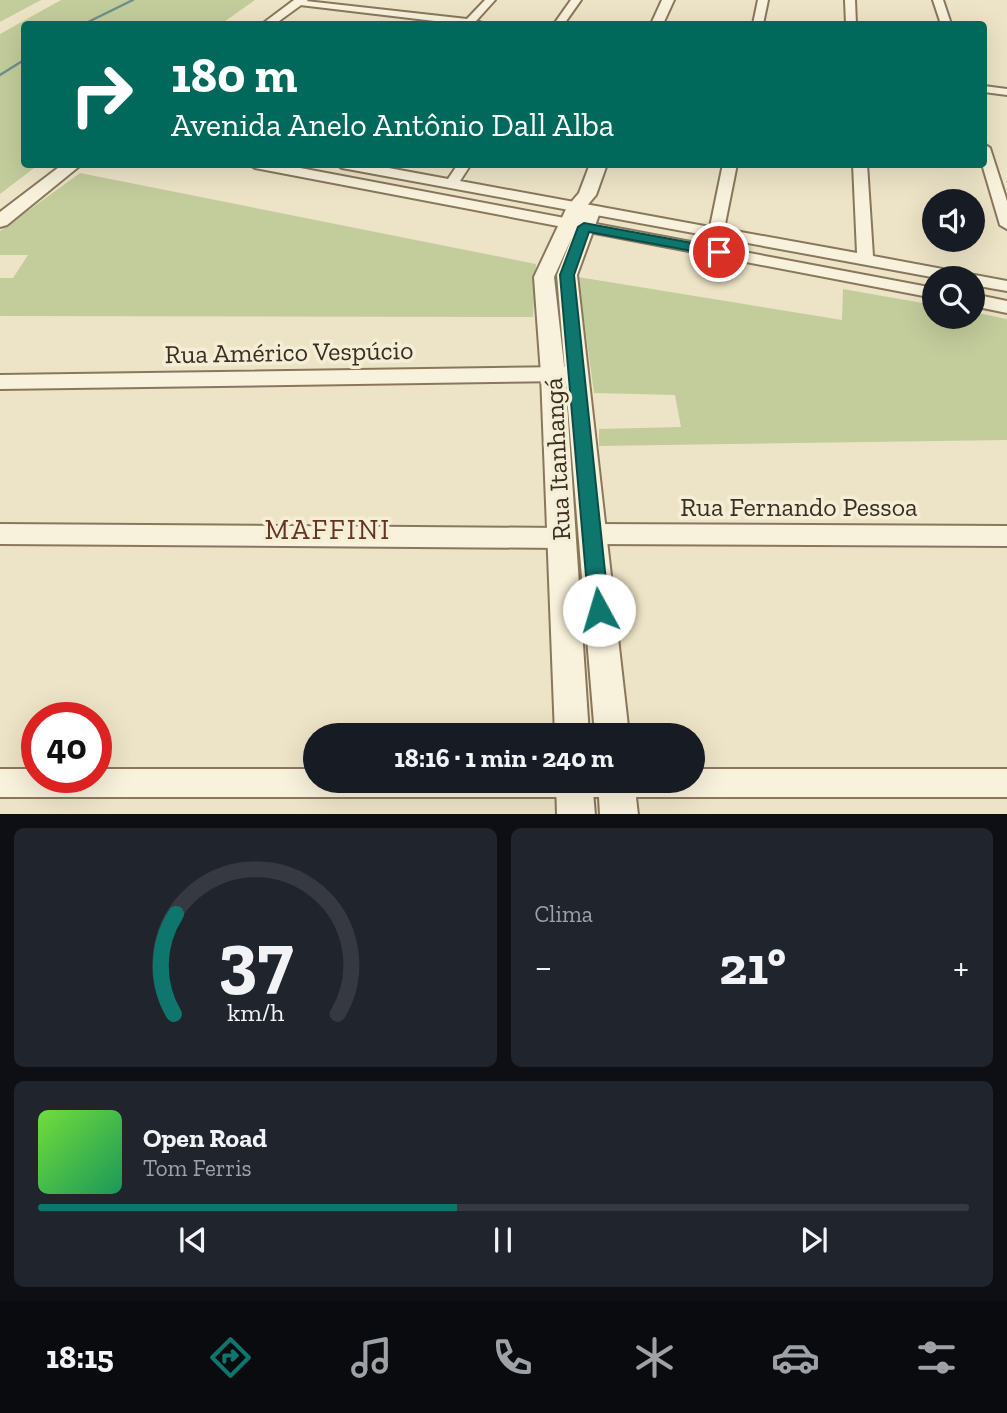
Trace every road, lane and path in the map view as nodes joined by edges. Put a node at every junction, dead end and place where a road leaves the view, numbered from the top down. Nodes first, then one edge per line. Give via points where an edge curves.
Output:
1 (399, 0) edge
2 (490, 0) edge
3 (576, 0) edge
4 (668, 0) edge
5 (762, 0) edge
6 (850, 0) edge
7 (938, 0) edge
8 (301, 1) edge
9 (385, 12) junction
10 (272, 21) edge
11 (374, 21) edge
12 (450, 21) edge
13 (474, 21) edge
14 (561, 21) edge
15 (658, 21) edge
16 (758, 21) edge
17 (851, 21) edge
18 (945, 21) edge
19 (987, 89) edge
20 (1007, 92) edge
21 (987, 158) edge
22 (69, 168) edge
23 (281, 168) edge
24 (364, 168) edge
25 (462, 168) edge
26 (598, 168) edge
27 (729, 168) edge
28 (860, 168) edge
29 (451, 184) junction
30 (581, 213) junction
31 (0, 221) edge
32 (1007, 225) edge
33 (716, 233) junction
34 (866, 260) junction
35 (922, 270) edge
36 (985, 282) edge
37 (1007, 286) edge
38 (922, 290) edge
39 (985, 302) edge
40 (1007, 307) edge
41 (553, 374) junction
42 (578, 374) junction
43 (0, 383) edge
44 (0, 534) edge
45 (576, 536) junction
46 (1007, 536) edge
47 (572, 723) edge
48 (610, 723) edge
49 (0, 783) edge
50 (1007, 783) edge
51 (303, 788) edge
52 (705, 791) edge

1 - 9 street
2 - 13 street
3 - 14 street
4 - 15 street
5 - 16 street
6 - 17 street
7 - 18 street
8 - 9 street
8 - 10 street
9 - 11 street
9 - 12 street
19 - 20 street
21 - 32 street
22 - 31 street
23 - 30 street
24 - 29 street
25 - 29 street
26 - 30 street, Rua Itanhangá
27 - 33 street
28 - 34 street
29 - 30 street
30 - 33 street
30 - 38 street
30 - 41 street, Rua Itanhangá via 544,277
30 - 42 street, Rua Itanhangá via 567,275
33 - 34 street
34 - 35 street
36 - 37 street
39 - 40 street
41 - 42 street, Rua Américo Vespúcio
41 - 43 street, Rua Américo Vespúcio
41 - 45 street, Rua Itanhangá
42 - 45 street, Rua Itanhangá
44 - 45 street, Rua Fernando Pessoa
45 - 46 street, Rua Fernando Pessoa
45 - 47 street, Rua Itanhangá
45 - 48 street, Rua Itanhangá
49 - 51 street
50 - 52 street

